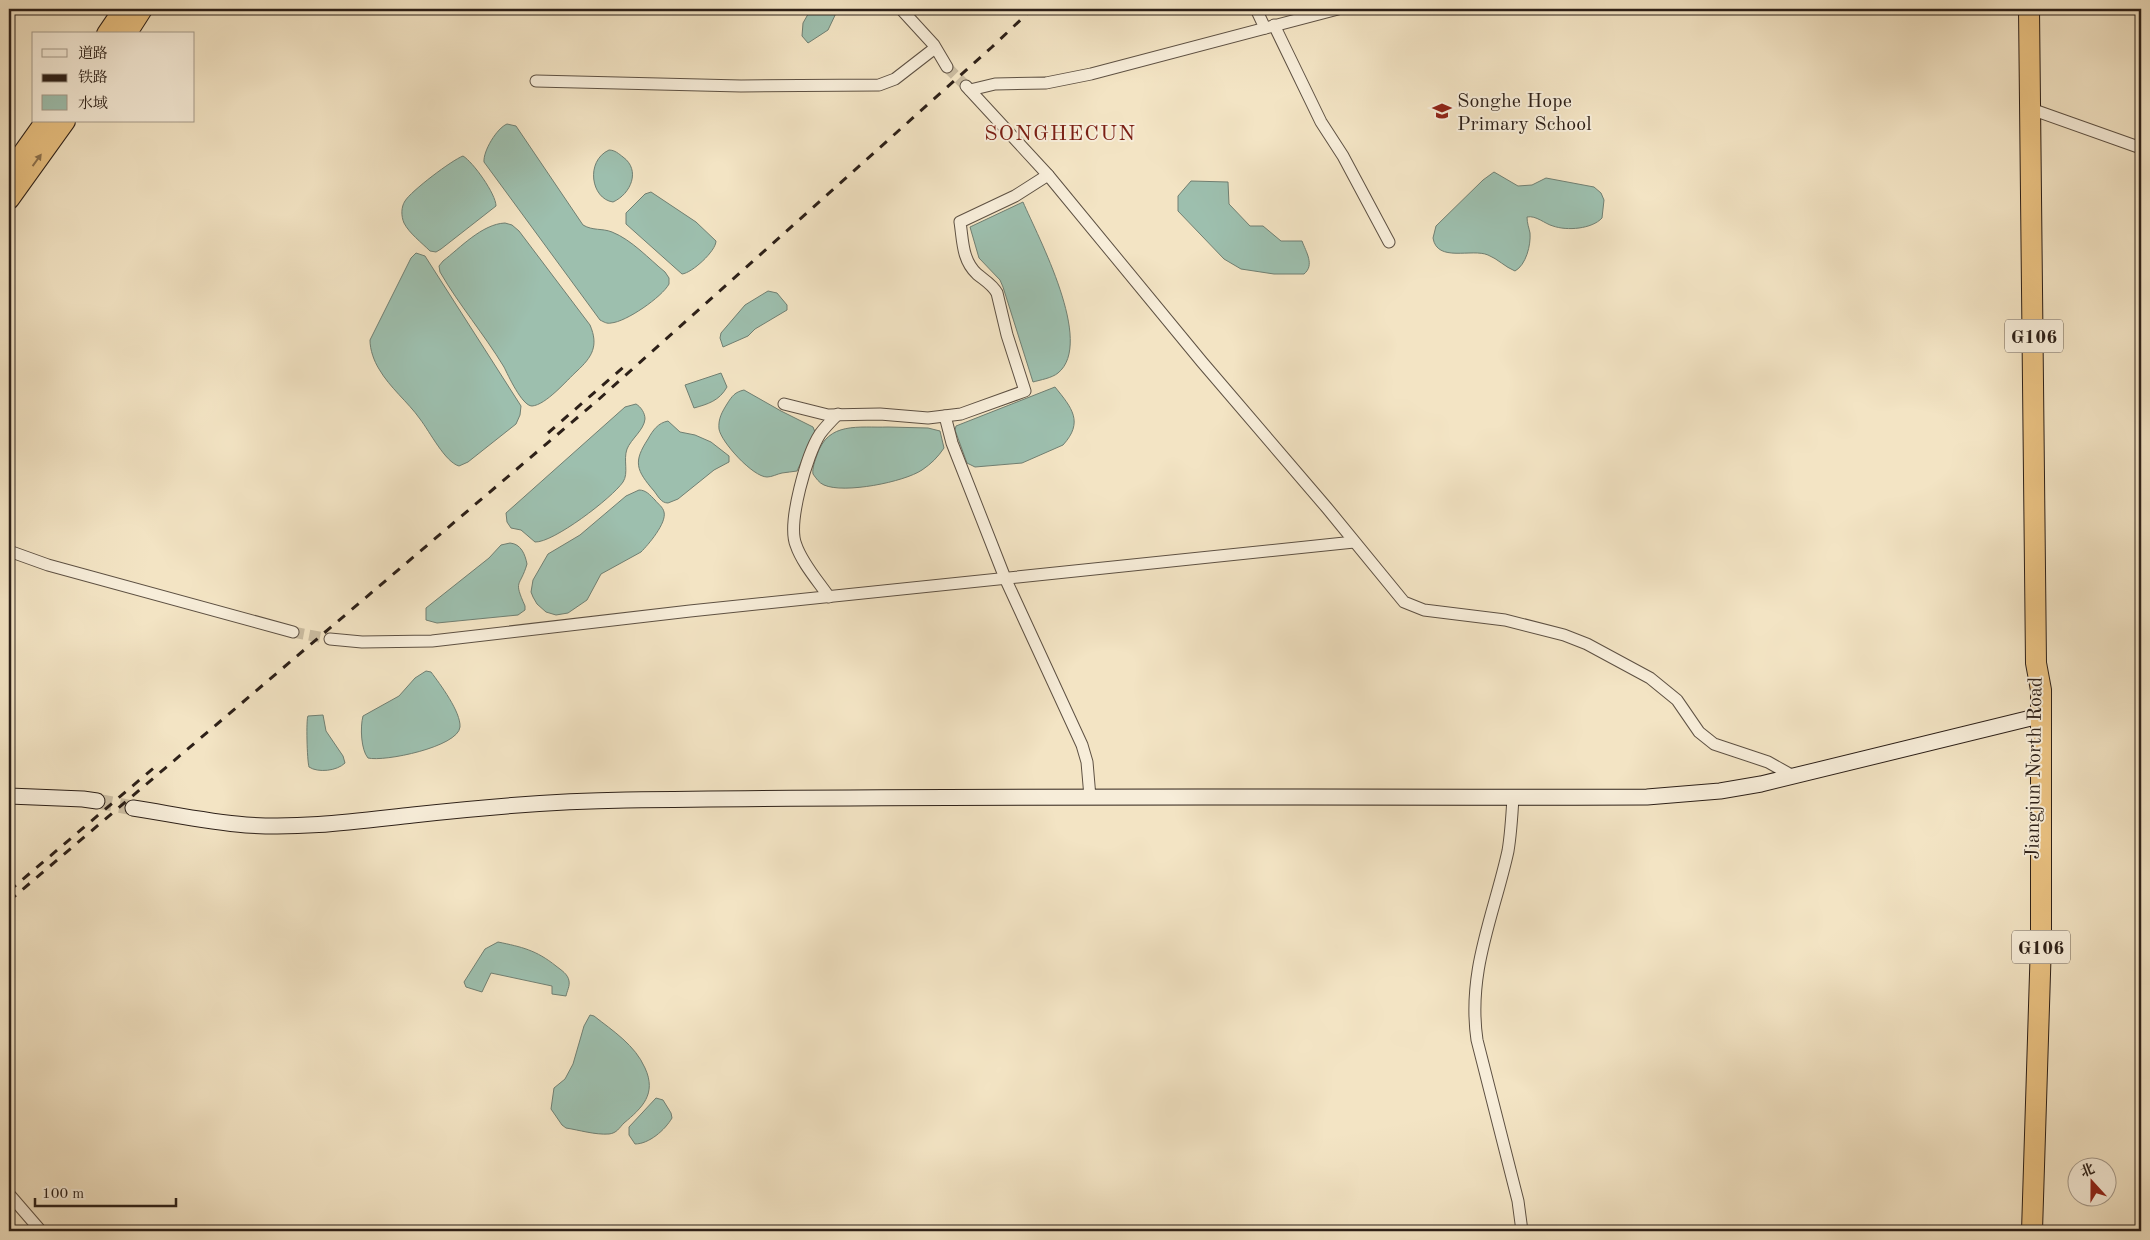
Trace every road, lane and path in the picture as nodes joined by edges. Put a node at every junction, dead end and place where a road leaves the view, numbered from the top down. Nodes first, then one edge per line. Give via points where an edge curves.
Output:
1 (124, 9) edge
2 (142, 9) edge
3 (901, 9) edge
4 (1256, 9) edge
5 (1338, 9) edge
6 (2029, 9) edge
7 (1270, 27) junction
8 (108, 32) edge
9 (127, 32) edge
10 (935, 48) junction
11 (947, 66) tunnel mouth
12 (536, 80) dead end
13 (2031, 109) junction
14 (45, 122) edge
15 (64, 122) edge
16 (2141, 148) edge
17 (9, 173) edge
18 (1048, 175) junction
19 (9, 199) edge
20 (1389, 242) dead end
21 (784, 404) dead end
22 (838, 414) junction
23 (945, 416) junction
24 (1354, 542) junction
25 (9, 551) edge
26 (1005, 578) junction
27 (829, 597) junction
28 (293, 632) tunnel mouth
29 (330, 639) tunnel mouth
30 (2036, 663) junction
31 (2031, 718) junction
32 (1793, 776) junction
33 (9, 796) edge
34 (1090, 797) junction
35 (1513, 797) junction
36 (97, 801) tunnel mouth
37 (133, 808) tunnel mouth
38 (9, 1194) edge
39 (41, 1231) edge
40 (1522, 1231) edge
41 (2021, 1231) edge
42 (2032, 1231) edge

1 - 8 highway
2 - 9 highway
3 - 10 street
4 - 7 street
5 - 7 street
6 - 13 highway, G106
7 - 18 street via 1091,74 1046,82 968,88
7 - 20 street
10 - 11 street
10 - 12 street via 895,79 879,85 741,86
13 - 16 street
13 - 30 highway, G106
14 - 17 highway
19 -> 15 highway
18 - 23 street via 1015,196 960,222 969,264 997,293 1025,391 974,410
18 - 24 street
21 - 22 street via 828,415
22 - 23 street
22 - 27 street via 819,436 802,481 793,533 799,552
23 - 26 street via 952,443
24 - 26 street
24 - 32 street via 1398,597 1410,606 1505,620 1587,644 1650,678 1677,700 1699,732 1714,744 1768,762
25 - 28 street via 48,566
26 - 27 street
26 - 34 street via 1082,745
27 - 29 street via 432,641
30 - 31 highway, Jiangjun North Road / G106 via 2031,690
30 - 42 highway, Jiangjun North Road / G106 via 2041,690 2041,942
31 - 32 main road
31 - 41 highway, Jiangjun North Road / G106 via 2030,942
32 - 35 main road via 1744,788 1672,795
33 - 36 main road
34 - 35 main road
34 - 37 main road via 578,800 276,826 203,820
35 - 40 street via 1512,828 1480,957 1474,1015 1477,1040 1518,1200
38 - 39 street

